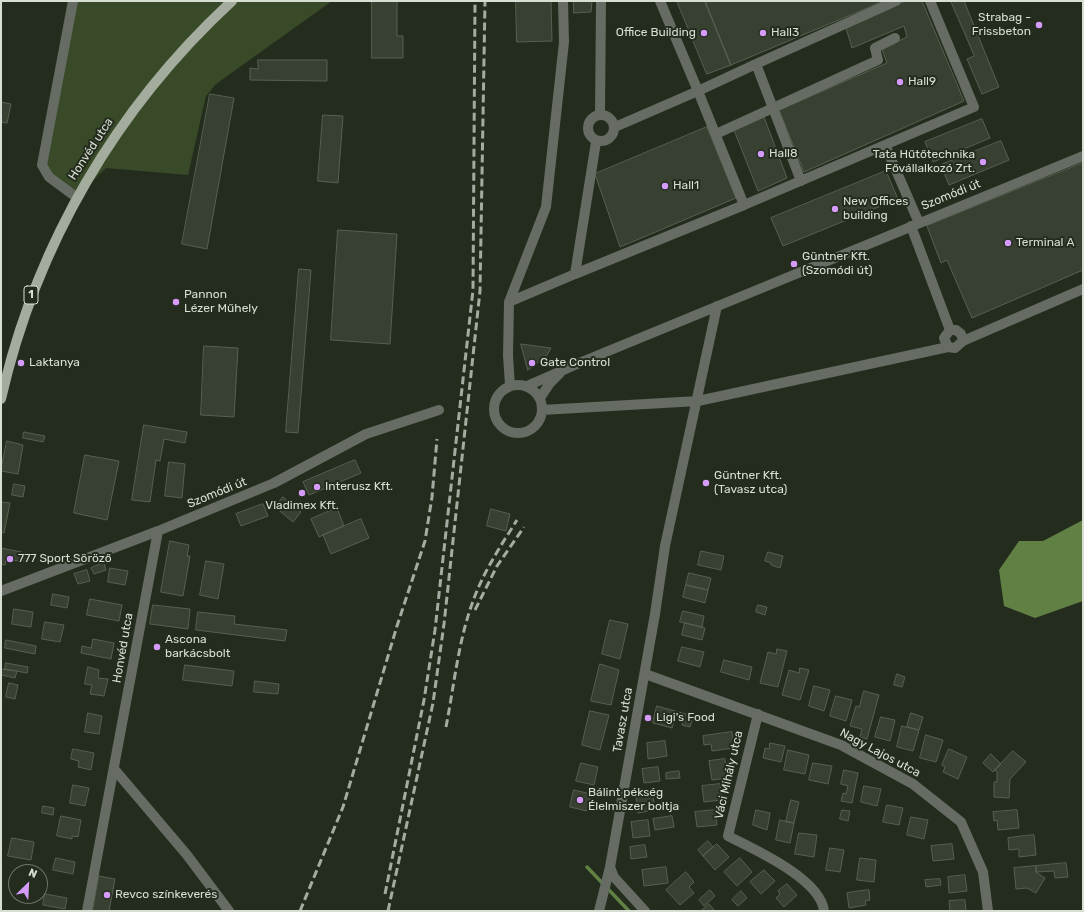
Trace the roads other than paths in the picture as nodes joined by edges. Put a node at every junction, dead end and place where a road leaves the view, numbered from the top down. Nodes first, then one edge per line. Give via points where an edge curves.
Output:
1 (73, 1) edge
2 (232, 1) edge
3 (563, 1) edge
4 (601, 1) edge
5 (660, 1) edge
6 (896, 1) edge
7 (930, 1) edge
8 (895, 38) dead end
9 (756, 64) junction
10 (698, 91) junction
11 (773, 108) junction
12 (600, 115) junction
13 (615, 127) junction
14 (716, 134) junction
15 (596, 142) junction
16 (886, 145) junction
17 (1083, 156) edge
18 (801, 181) junction
19 (76, 197) junction
20 (744, 205) junction
21 (915, 224) junction
22 (575, 274) junction
23 (1083, 289) edge
24 (509, 302) junction
25 (717, 306) junction
26 (950, 330) junction
27 (962, 341) junction
28 (948, 347) junction
29 (564, 369) junction
30 (510, 386) junction
31 (527, 386) junction
32 (540, 398) junction
33 (1, 399) edge
34 (698, 401) junction
35 (440, 410) dead end
36 (542, 410) junction
37 (158, 531) junction
38 (1, 591) edge
39 (644, 677) junction
40 (758, 714) junction
41 (115, 770) junction
42 (610, 867) junction
43 (87, 911) edge
44 (229, 911) edge
45 (599, 911) edge
46 (645, 911) edge
47 (824, 911) edge
48 (988, 911) edge

1 - 19 street via 42,165 49,177
2 - 19 main road, Honvéd utca / 1 via 185,47 129,115
3 - 24 street via 564,42 546,207
4 - 12 street
5 - 10 street
6 - 9 street
7 - 16 street via 974,107
8 - 11 street via 875,48 878,60
9 - 10 street
9 - 11 street
10 - 13 street
10 - 14 street
11 - 14 street
11 - 18 street
12 - 13 street via 609,117
12 - 15 street via 593,118 588,126 588,135
13 - 15 street via 613,136 605,141
14 - 20 street
15 - 22 street
16 - 18 street
16 - 21 street
17 - 21 street, Szomódi út
18 - 20 street
19 - 33 main road, 1 via 31,296 12,354
20 - 22 street
21 - 25 street, Szomódi út
21 - 26 street
22 - 24 street
23 - 27 street
24 - 30 street
25 - 29 street, Szomódi út
25 - 34 street, Tavasz utca
26 - 27 street via 956,330 961,334
26 - 28 street via 944,338
27 - 28 street via 955,348
28 - 34 street
29 - 31 street, Szomódi út
29 - 32 street
30 - 31 street
30 - 36 street via 498,394 493,409 504,429 521,433 531,429 538,422
31 - 32 street
32 - 36 street
34 - 36 street
34 - 39 street, Tavasz utca via 668,532
35 - 37 street, Szomódi út via 366,434 274,483
37 - 38 street, Szomódi út
37 - 41 street, Honvéd utca
39 - 40 street, Nagy Lajos utca via 648,676
39 - 42 street, Tavasz utca
40 - 47 street, Váci Mihály utca via 728,836 774,859 805,881 823,904
40 - 48 street, Nagy Lajos utca via 841,745 913,784 961,822 983,872
41 - 43 street, Honvéd utca
41 - 44 street via 187,855
42 - 45 street, Tavasz utca
42 - 46 street via 614,877

